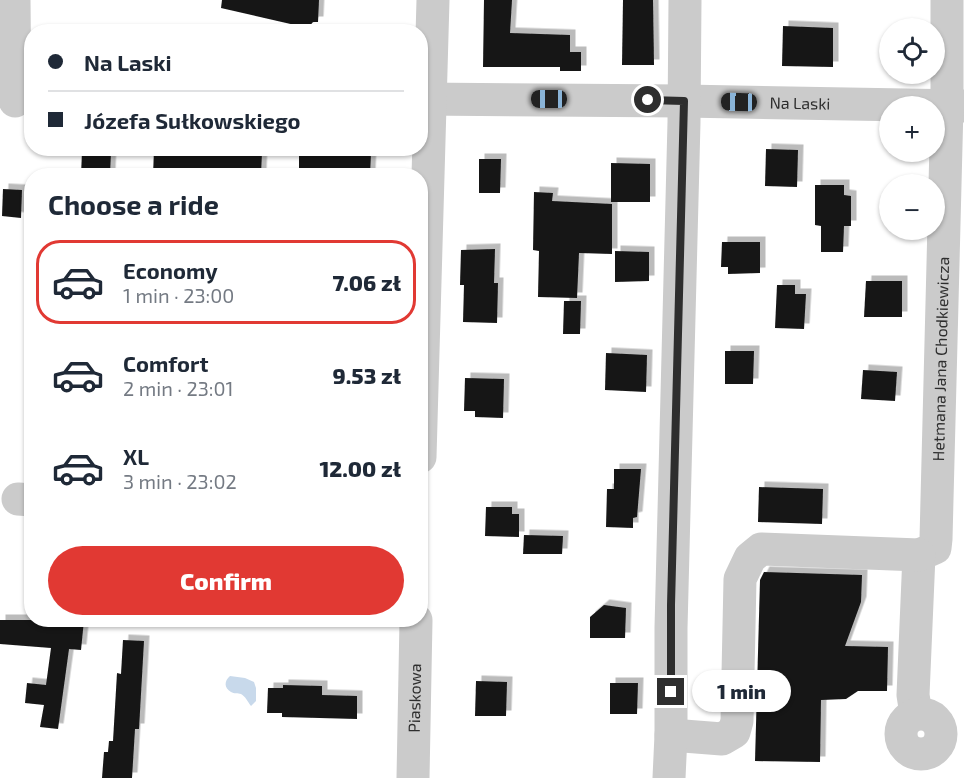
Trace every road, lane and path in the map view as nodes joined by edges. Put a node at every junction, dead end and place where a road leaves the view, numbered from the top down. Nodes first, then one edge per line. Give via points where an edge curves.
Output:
1 (14, 0) edge
2 (432, 0) edge
3 (685, 0) edge
4 (947, 0) edge
5 (428, 57) edge
6 (428, 99) edge
7 (16, 101) edge
8 (684, 101) junction
9 (956, 106) edge
10 (928, 547) junction
11 (416, 627) edge
12 (671, 735) junction
13 (913, 765) edge
14 (413, 778) edge
15 (669, 778) edge

1 - 7 street
2 - 5 street
3 - 8 street
4 - 9 street, Hetmana Jana Chodkiewicza
6 - 8 street, Na Laski
8 - 9 street, Na Laski
8 - 12 street
9 - 10 street, Hetmana Jana Chodkiewicza
10 - 12 street via 760,549 750,558 740,579 734,732 722,739
10 - 13 street, Hetmana Jana Chodkiewicza via 914,695 916,714 905,721 901,733
11 - 14 street, Piaskowa
12 - 15 street

